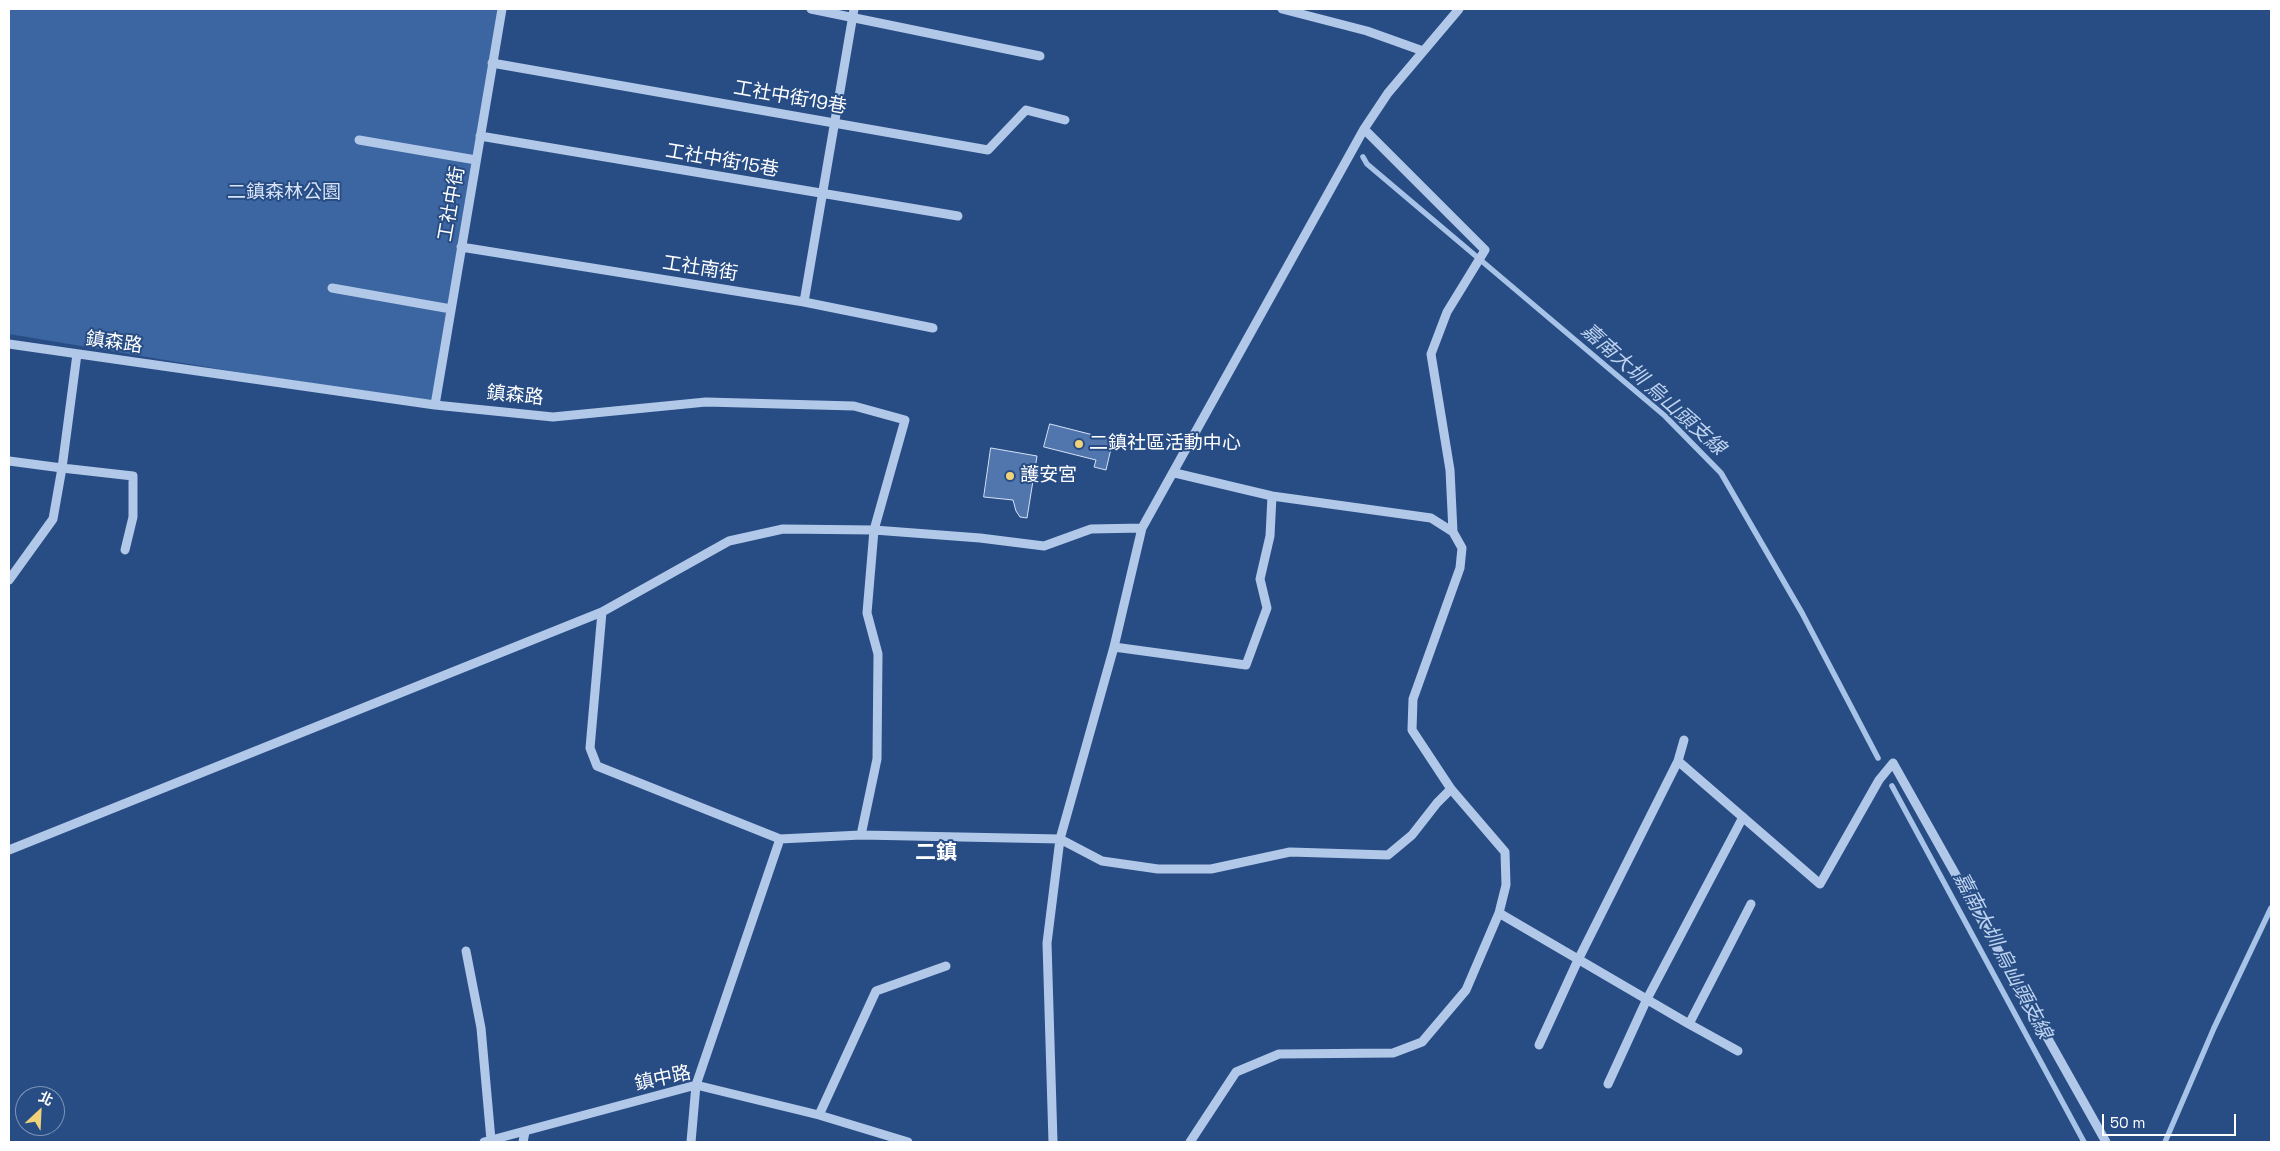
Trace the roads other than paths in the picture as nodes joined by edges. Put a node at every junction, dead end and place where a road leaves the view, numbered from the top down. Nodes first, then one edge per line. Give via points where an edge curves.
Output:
1 (502, 9) edge
2 (811, 9) edge
3 (1282, 9) edge
4 (1459, 9) edge
5 (853, 13) edge
6 (1423, 51) junction
7 (1040, 56) dead end
8 (492, 63) junction
9 (1065, 120) dead end
10 (835, 122) junction
11 (1364, 129) junction
12 (480, 136) junction
13 (359, 140) dead end
14 (476, 160) junction
15 (822, 195) junction
16 (958, 216) dead end
17 (462, 246) junction
18 (332, 288) dead end
19 (804, 302) junction
20 (451, 309) junction
21 (933, 328) dead end
22 (9, 344) edge
23 (77, 354) junction
24 (435, 404) junction
25 (9, 461) edge
26 (62, 468) junction
27 (1175, 473) junction
28 (1272, 496) junction
29 (1142, 528) junction
30 (874, 530) junction
31 (1453, 532) junction
32 (125, 550) dead end
33 (9, 580) edge
34 (602, 612) junction
35 (1114, 647) junction
36 (1684, 740) dead end
37 (1678, 761) junction
38 (1451, 789) junction
39 (1744, 817) junction
40 (862, 835) junction
41 (780, 839) junction
42 (1060, 839) junction
43 (9, 850) edge
44 (1751, 904) dead end
45 (1500, 913) junction
46 (466, 951) dead end
47 (1578, 960) junction
48 (946, 966) dead end
49 (1647, 999) junction
50 (1689, 1024) junction
51 (1539, 1045) dead end
52 (1738, 1051) dead end
53 (1608, 1084) dead end
54 (696, 1085) junction
55 (819, 1115) junction
56 (525, 1132) junction
57 (487, 1141) edge
58 (903, 1141) edge
59 (523, 1142) edge
60 (691, 1142) edge
61 (1053, 1142) edge
62 (1190, 1142) edge
63 (2106, 1142) edge

1 - 8 street, 工社中街
2 - 5 street
3 - 6 street via 1367,31
4 - 6 street
5 - 7 street
5 - 10 street
6 - 11 street via 1388,93
8 - 10 street, 工社中街19巷
8 - 12 street, 工社中街
9 - 10 street, 工社中街19巷 via 1026,110 988,150
10 - 15 street
11 - 27 street
11 - 31 street via 1485,250 1447,312 1431,354 1450,470
12 - 14 street, 工社中街
12 - 15 street, 工社中街15巷
13 - 14 street
14 - 17 street, 工社中街
15 - 16 street, 工社中街15巷
15 - 19 street
17 - 19 street, 工社南街
17 - 20 street, 工社中街
18 - 20 street
19 - 21 street, 工社南街
20 - 24 street, 工社中街
22 - 23 street, 鎮森路
23 - 24 street, 鎮森路
23 - 26 street
24 - 30 street, 鎮森路 via 554,417 706,402 854,406 905,420
25 - 26 street
26 - 32 street via 134,476 134,517
26 - 33 street via 53,519
27 - 28 street
27 - 29 street
28 - 31 street via 1431,518
28 - 35 street via 1270,536 1260,579 1267,608 1246,665
29 - 30 street via 1091,529 1044,546
29 - 35 street
30 - 34 street via 783,529 729,541
30 - 40 street via 867,613 878,654 878,750
31 - 38 street via 1462,548 1460,568 1413,699 1412,730
34 - 41 street via 590,748 597,766
34 - 43 street
35 - 42 street
36 - 37 street
37 - 39 street
37 - 47 street
38 - 42 street via 1412,835 1388,855 1290,852 1211,869 1158,869 1102,861
38 - 45 street via 1505,852 1506,885
39 - 49 street
39 - 63 street via 1820,884 1879,780 1893,762
40 - 41 street
40 - 42 street
41 - 54 street
42 - 61 street via 1047,942
44 - 50 street
45 - 47 street
45 - 62 street via 1466,990 1422,1042 1393,1052 1279,1054 1236,1072
46 - 57 street via 481,1028
47 - 49 street
47 - 51 street
48 - 55 street via 876,991
49 - 50 street
49 - 53 street
50 - 52 street
54 - 55 street, 鎮中路
54 - 56 street, 鎮中路
54 - 60 street
55 - 58 street, 鎮中路
56 - 57 street, 鎮中路
56 - 59 street

